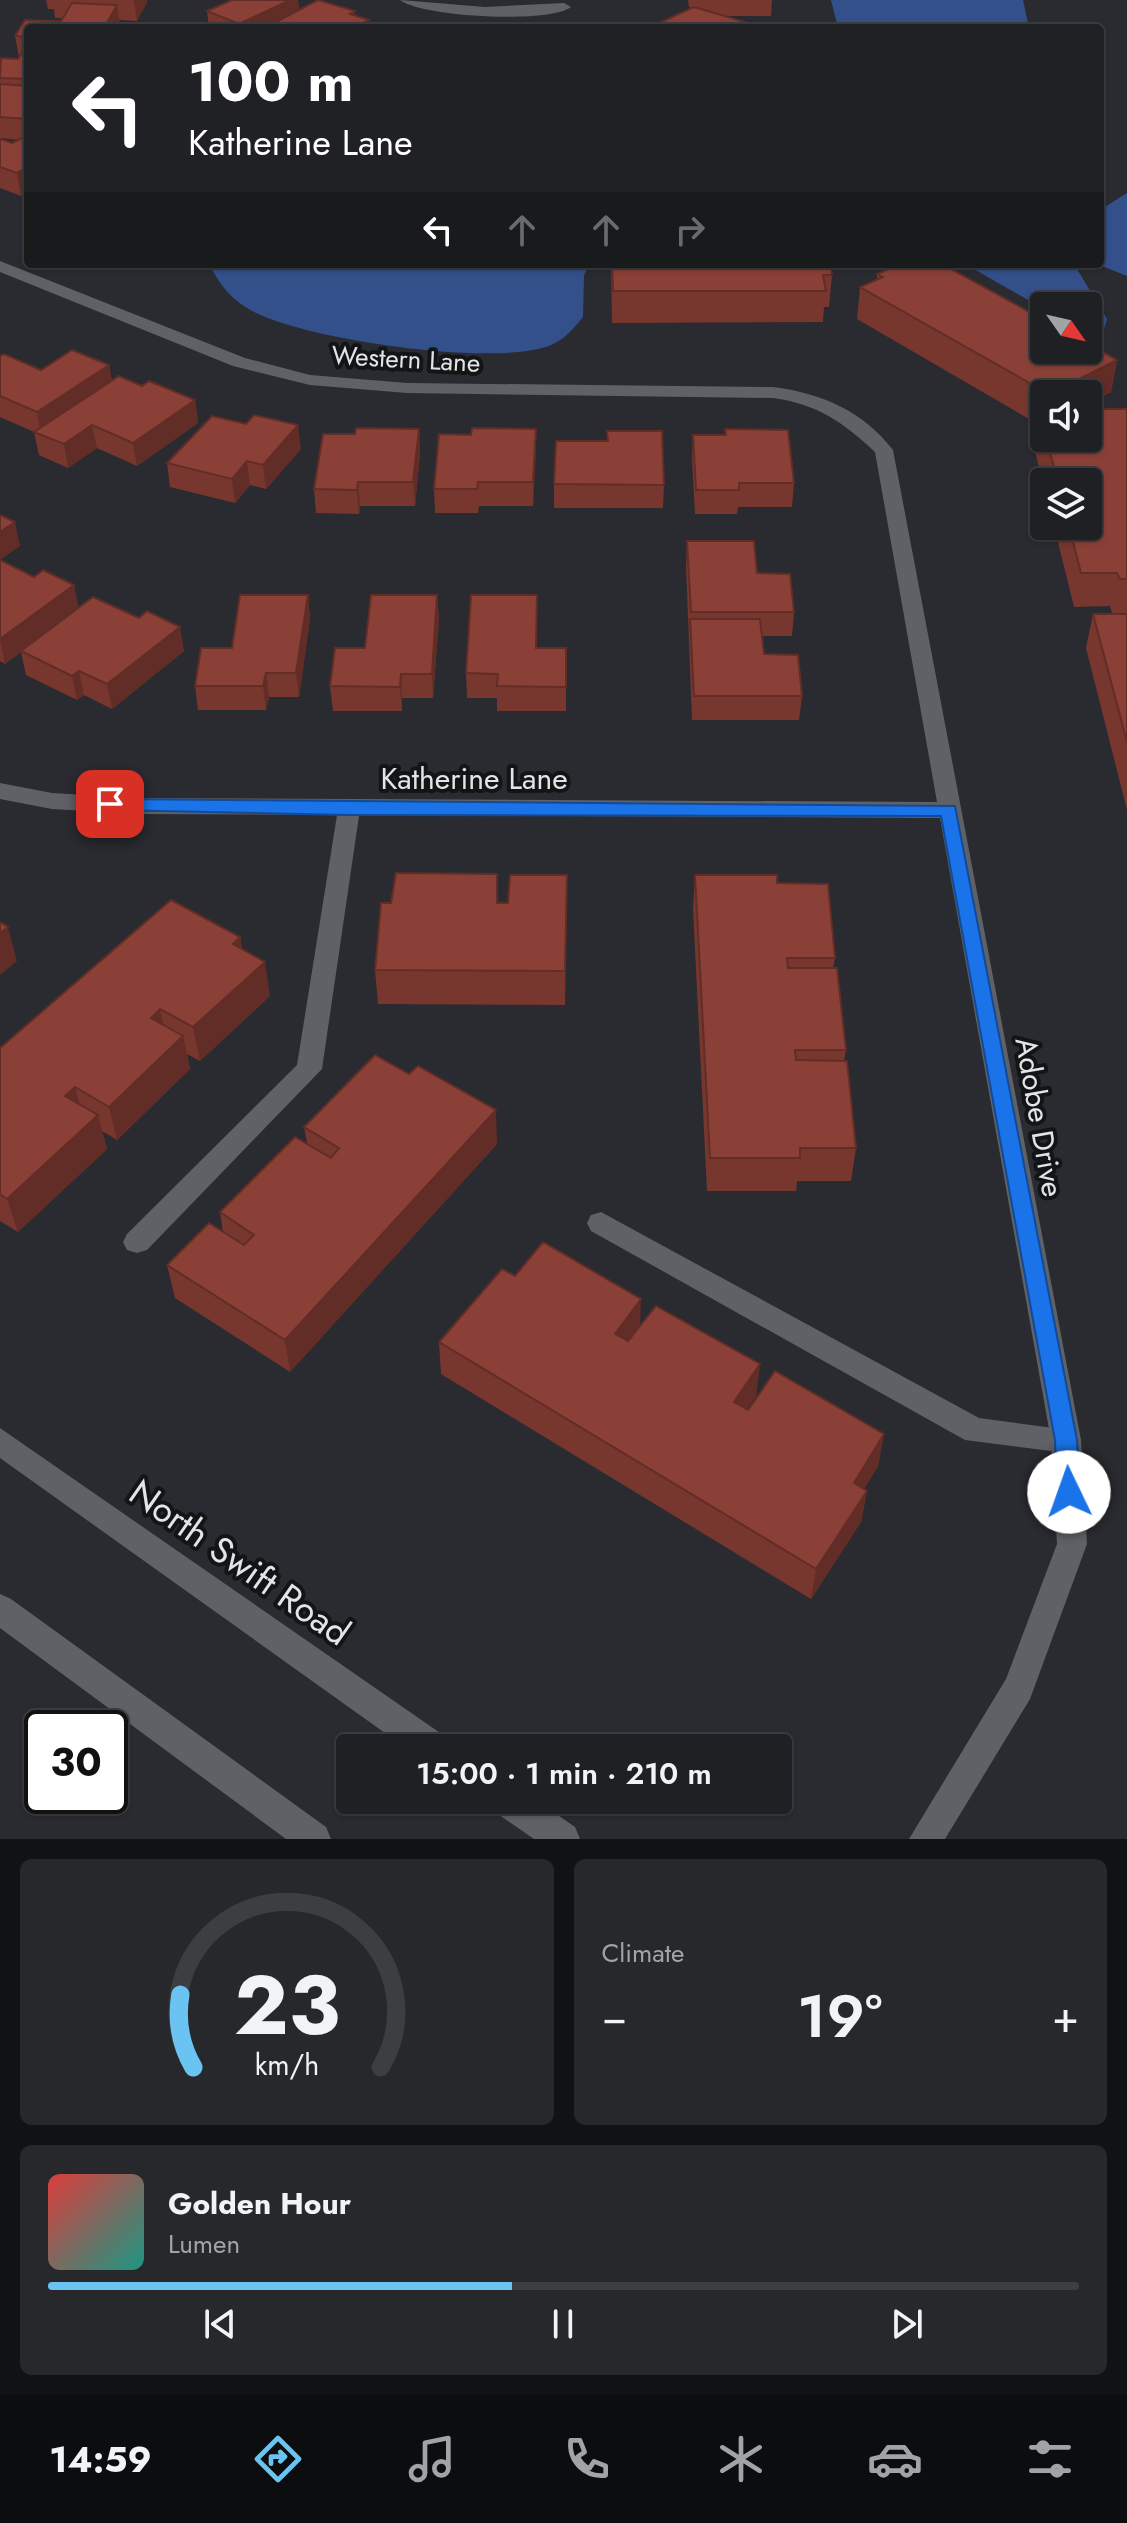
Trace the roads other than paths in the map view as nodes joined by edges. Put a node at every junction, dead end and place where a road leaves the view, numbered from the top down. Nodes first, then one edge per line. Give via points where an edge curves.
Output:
1 (407, 0) edge
2 (564, 7) dead end
3 (0, 266) edge
4 (829, 404) joint
5 (0, 791) edge
6 (349, 809) junction
7 (949, 810) junction
8 (601, 1223) dead end
9 (137, 1242) dead end
10 (1066, 1440) junction
11 (0, 1441) edge
12 (0, 1609) edge
13 (414, 1734) edge
14 (527, 1814) edge
15 (314, 1839) edge
16 (563, 1839) edge
17 (926, 1839) edge

1 - 2 street via 509,15
3 - 4 street, Western Lane via 239,362 310,380 407,388 749,390
4 - 7 street, Adobe Drive via 846,413 884,450
5 - 6 street, Katherine Lane via 52,801 139,806
6 - 7 street, Katherine Lane
6 - 9 street via 309,1069
7 - 10 street, Adobe Drive
8 - 10 street via 975,1431
10 - 17 street, Adobe Drive via 1072,1544 1019,1688
11 - 13 street, North Swift Road
12 - 15 street
14 - 16 street

